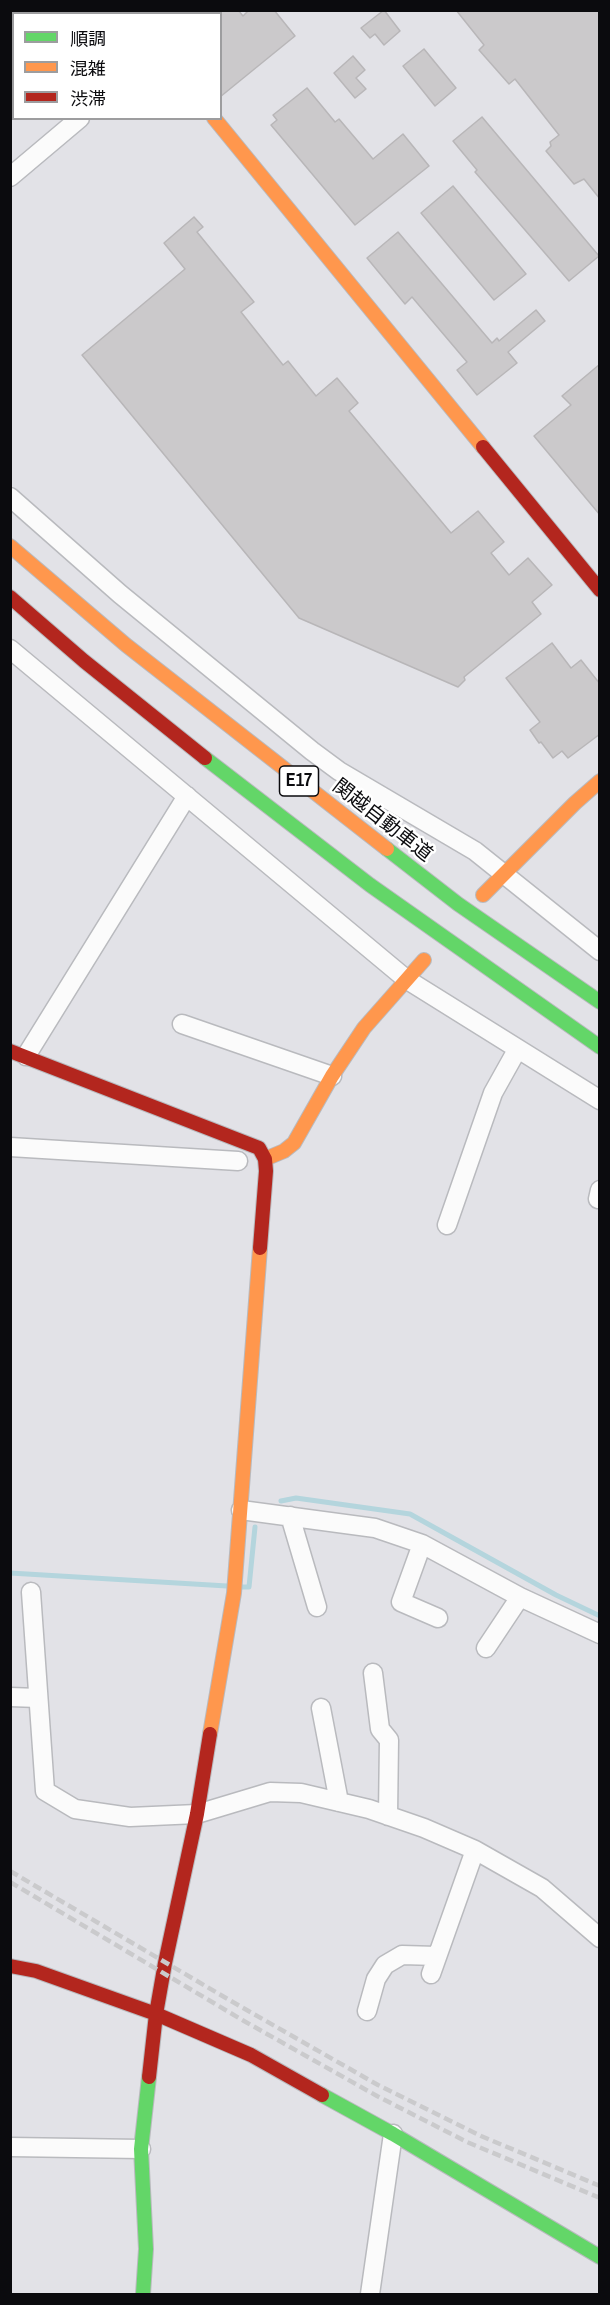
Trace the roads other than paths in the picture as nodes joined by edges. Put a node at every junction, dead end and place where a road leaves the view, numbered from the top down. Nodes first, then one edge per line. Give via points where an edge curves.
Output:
1 (78, 120) edge
2 (216, 120) edge
3 (10, 177) edge
4 (10, 497) edge
5 (10, 546) edge
6 (600, 590) edge
7 (10, 597) edge
8 (10, 649) edge
9 (600, 781) edge
10 (187, 796) junction
11 (504, 873) junction
12 (483, 895) dead end
13 (600, 951) edge
14 (424, 960) dead end
15 (406, 979) junction
16 (600, 1002) edge
17 (182, 1024) dead end
18 (600, 1047) edge
19 (518, 1050) junction
20 (18, 1054) edge
21 (332, 1077) junction
22 (600, 1100) edge
23 (10, 1148) edge
24 (265, 1159) junction
25 (238, 1161) dead end
26 (447, 1225) dead end
27 (241, 1510) junction
28 (290, 1516) junction
29 (422, 1544) junction
30 (31, 1592) dead end
31 (520, 1597) junction
32 (317, 1607) dead end
33 (438, 1618) dead end
34 (600, 1634) edge
35 (486, 1648) dead end
36 (373, 1673) dead end
37 (10, 1697) edge
38 (38, 1698) junction
39 (321, 1708) dead end
40 (339, 1802) junction
41 (197, 1814) junction
42 (388, 1816) junction
43 (475, 1850) junction
44 (600, 1938) edge
45 (437, 1956) junction
46 (10, 1966) edge
47 (430, 1974) dead end
48 (367, 2012) dead end
49 (156, 2014) junction
50 (393, 2134) junction
51 (10, 2147) edge
52 (141, 2149) junction
53 (600, 2257) edge
54 (143, 2295) edge
55 (370, 2295) edge

1 - 3 street
2 - 6 main road
4 - 11 street via 120,594 312,751 475,851
5 - 16 main road, 関越自動車道 / E17 via 229,728 458,904
7 - 18 main road, E17 via 244,790 370,885
8 - 10 street
9 - 11 main road
10 - 15 street
10 - 20 street
11 - 12 main road
11 - 13 street
14 - 15 main road
15 - 19 street
15 - 21 main road via 364,1028
17 - 21 street
19 - 22 street
19 - 26 street via 493,1093
20 - 24 main road via 248,1142
21 - 24 main road via 294,1143
23 - 25 street
24 - 27 main road
27 - 28 street
27 - 41 main road via 234,1587
28 - 29 street via 375,1528
28 - 32 street
29 - 31 street
29 - 33 street via 401,1602
30 - 38 street
31 - 34 street
31 - 35 street
36 - 42 street via 380,1729 389,1740
37 - 38 street
38 - 41 street via 45,1791 75,1809 130,1816
39 - 40 street
40 - 41 street via 301,1793 270,1792
40 - 42 street
41 - 49 main road
42 - 43 street
43 - 44 street via 542,1888
43 - 45 street
45 - 47 street
45 - 48 street via 402,1955 385,1965 376,1979
46 - 49 main road via 36,1971
49 - 50 main road via 251,2055
49 - 52 main road
50 - 53 main road
50 - 55 street
51 - 52 street
52 - 54 main road via 146,2248

